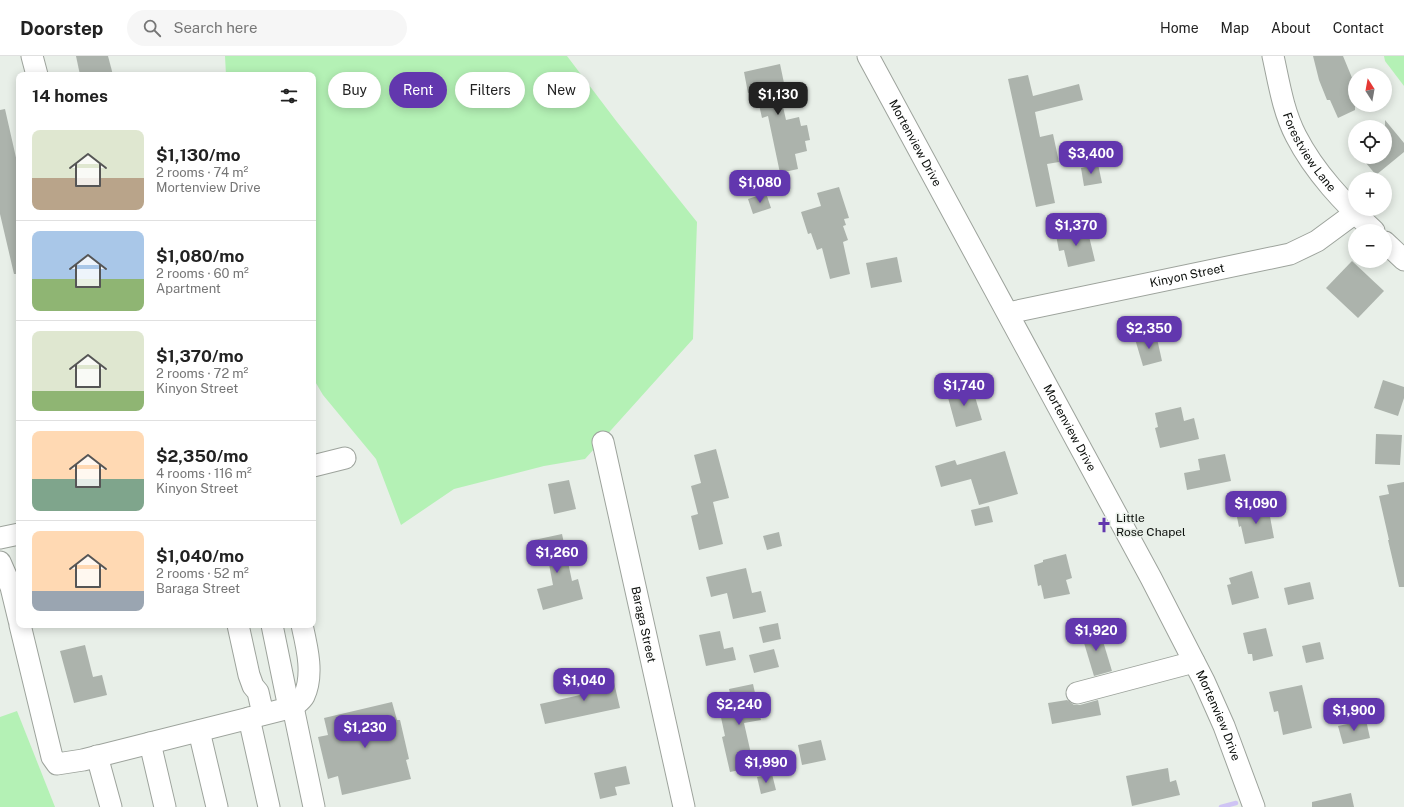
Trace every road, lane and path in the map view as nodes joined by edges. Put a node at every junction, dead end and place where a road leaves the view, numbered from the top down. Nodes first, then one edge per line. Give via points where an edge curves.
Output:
1 (32, 56) edge
2 (868, 56) edge
3 (1273, 56) edge
4 (35, 72) edge
5 (1348, 205) edge
6 (1351, 216) edge
7 (1358, 216) edge
8 (1367, 224) edge
9 (1392, 249) edge
10 (1404, 260) edge
11 (1008, 313) junction
12 (603, 442) dead end
13 (345, 458) dead end
14 (316, 465) edge
15 (16, 535) edge
16 (0, 538) edge
17 (0, 562) edge
18 (16, 608) edge
19 (21, 628) edge
20 (239, 628) edge
21 (273, 628) edge
22 (303, 628) edge
23 (1194, 662) junction
24 (1076, 693) dead end
25 (291, 707) junction
26 (256, 716) junction
27 (199, 730) junction
28 (150, 743) junction
29 (97, 756) junction
30 (111, 807) edge
31 (165, 807) edge
32 (217, 807) edge
33 (269, 807) edge
34 (314, 807) edge
35 (684, 807) edge
36 (1254, 807) edge

1 - 4 street
2 - 11 street, Mortenview Drive
3 - 5 street, Forestview Lane via 1283,102 1296,135 1319,173
6 - 11 street, Kinyon Street via 1317,241 1290,254
7 - 8 street, Forestview Lane
9 - 10 street
11 - 23 street, Mortenview Drive
12 - 35 street, Baraga Street
13 - 14 street
15 - 16 street
17 - 18 street via 11,587
19 - 29 street via 52,756 57,764
20 - 26 street via 249,675 258,692
21 - 25 street
22 - 25 street via 308,653 309,680 303,697
23 - 24 street
23 - 36 street, Mortenview Drive via 1224,726
25 - 26 street
25 - 34 street
26 - 27 street
26 - 33 street
27 - 28 street
27 - 32 street
28 - 29 street
28 - 31 street
29 - 30 street

